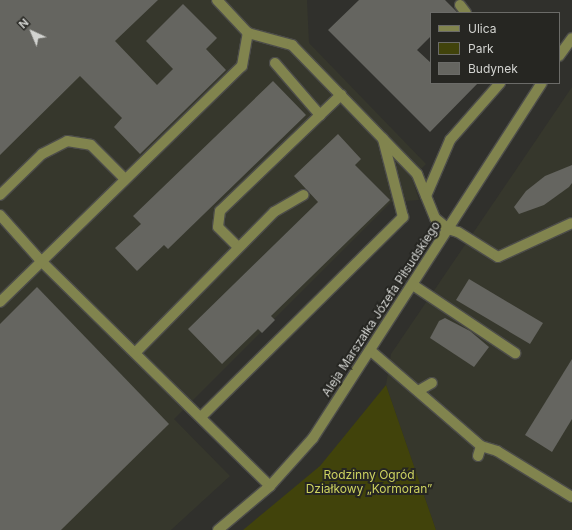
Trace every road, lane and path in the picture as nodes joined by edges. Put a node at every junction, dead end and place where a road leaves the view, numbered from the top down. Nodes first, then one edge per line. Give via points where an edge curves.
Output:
1 (217, 0) edge
2 (248, 33) junction
3 (572, 38) edge
4 (560, 55) edge
5 (275, 63) dead end
6 (499, 84) edge
7 (541, 84) edge
8 (341, 95) junction
9 (320, 115) junction
10 (382, 138) junction
11 (125, 179) junction
12 (0, 195) edge
13 (303, 195) dead end
14 (426, 196) junction
15 (0, 215) edge
16 (572, 223) edge
17 (448, 229) junction
18 (238, 247) junction
19 (41, 261) junction
20 (413, 285) junction
21 (0, 302) edge
22 (371, 350) junction
23 (136, 352) junction
24 (515, 353) dead end
25 (432, 383) dead end
26 (418, 391) junction
27 (202, 416) junction
28 (481, 446) junction
29 (478, 456) dead end
30 (270, 486) junction
31 (572, 497) edge
32 (218, 530) edge

1 - 2 street
2 - 8 street via 292,45
2 - 11 street via 242,66
3 - 4 street
5 - 9 street
6 - 14 street via 450,140
7 - 17 street, Aleja Marszałka Józefa Piłsudskiego
8 - 9 street
8 - 10 street
9 - 18 street via 220,212 218,227
10 - 14 street via 417,174
10 - 27 street via 403,217
11 - 12 street via 91,145 67,141 42,154
11 - 19 street
13 - 18 street via 274,212
14 - 17 street via 435,218
15 - 19 street
16 - 17 street via 498,257 458,232
17 - 20 street, Aleja Marszałka Józefa Piłsudskiego
18 - 23 street
19 - 21 street
19 - 23 street
20 - 22 street, Aleja Marszałka Józefa Piłsudskiego
20 - 24 street
22 - 26 street
22 - 30 street, Aleja Marszałka Józefa Piłsudskiego via 313,438
23 - 27 street
25 - 26 street
26 - 28 street
27 - 30 street
28 - 29 street
28 - 31 street via 497,451
30 - 32 street, Aleja Marszałka Józefa Piłsudskiego

